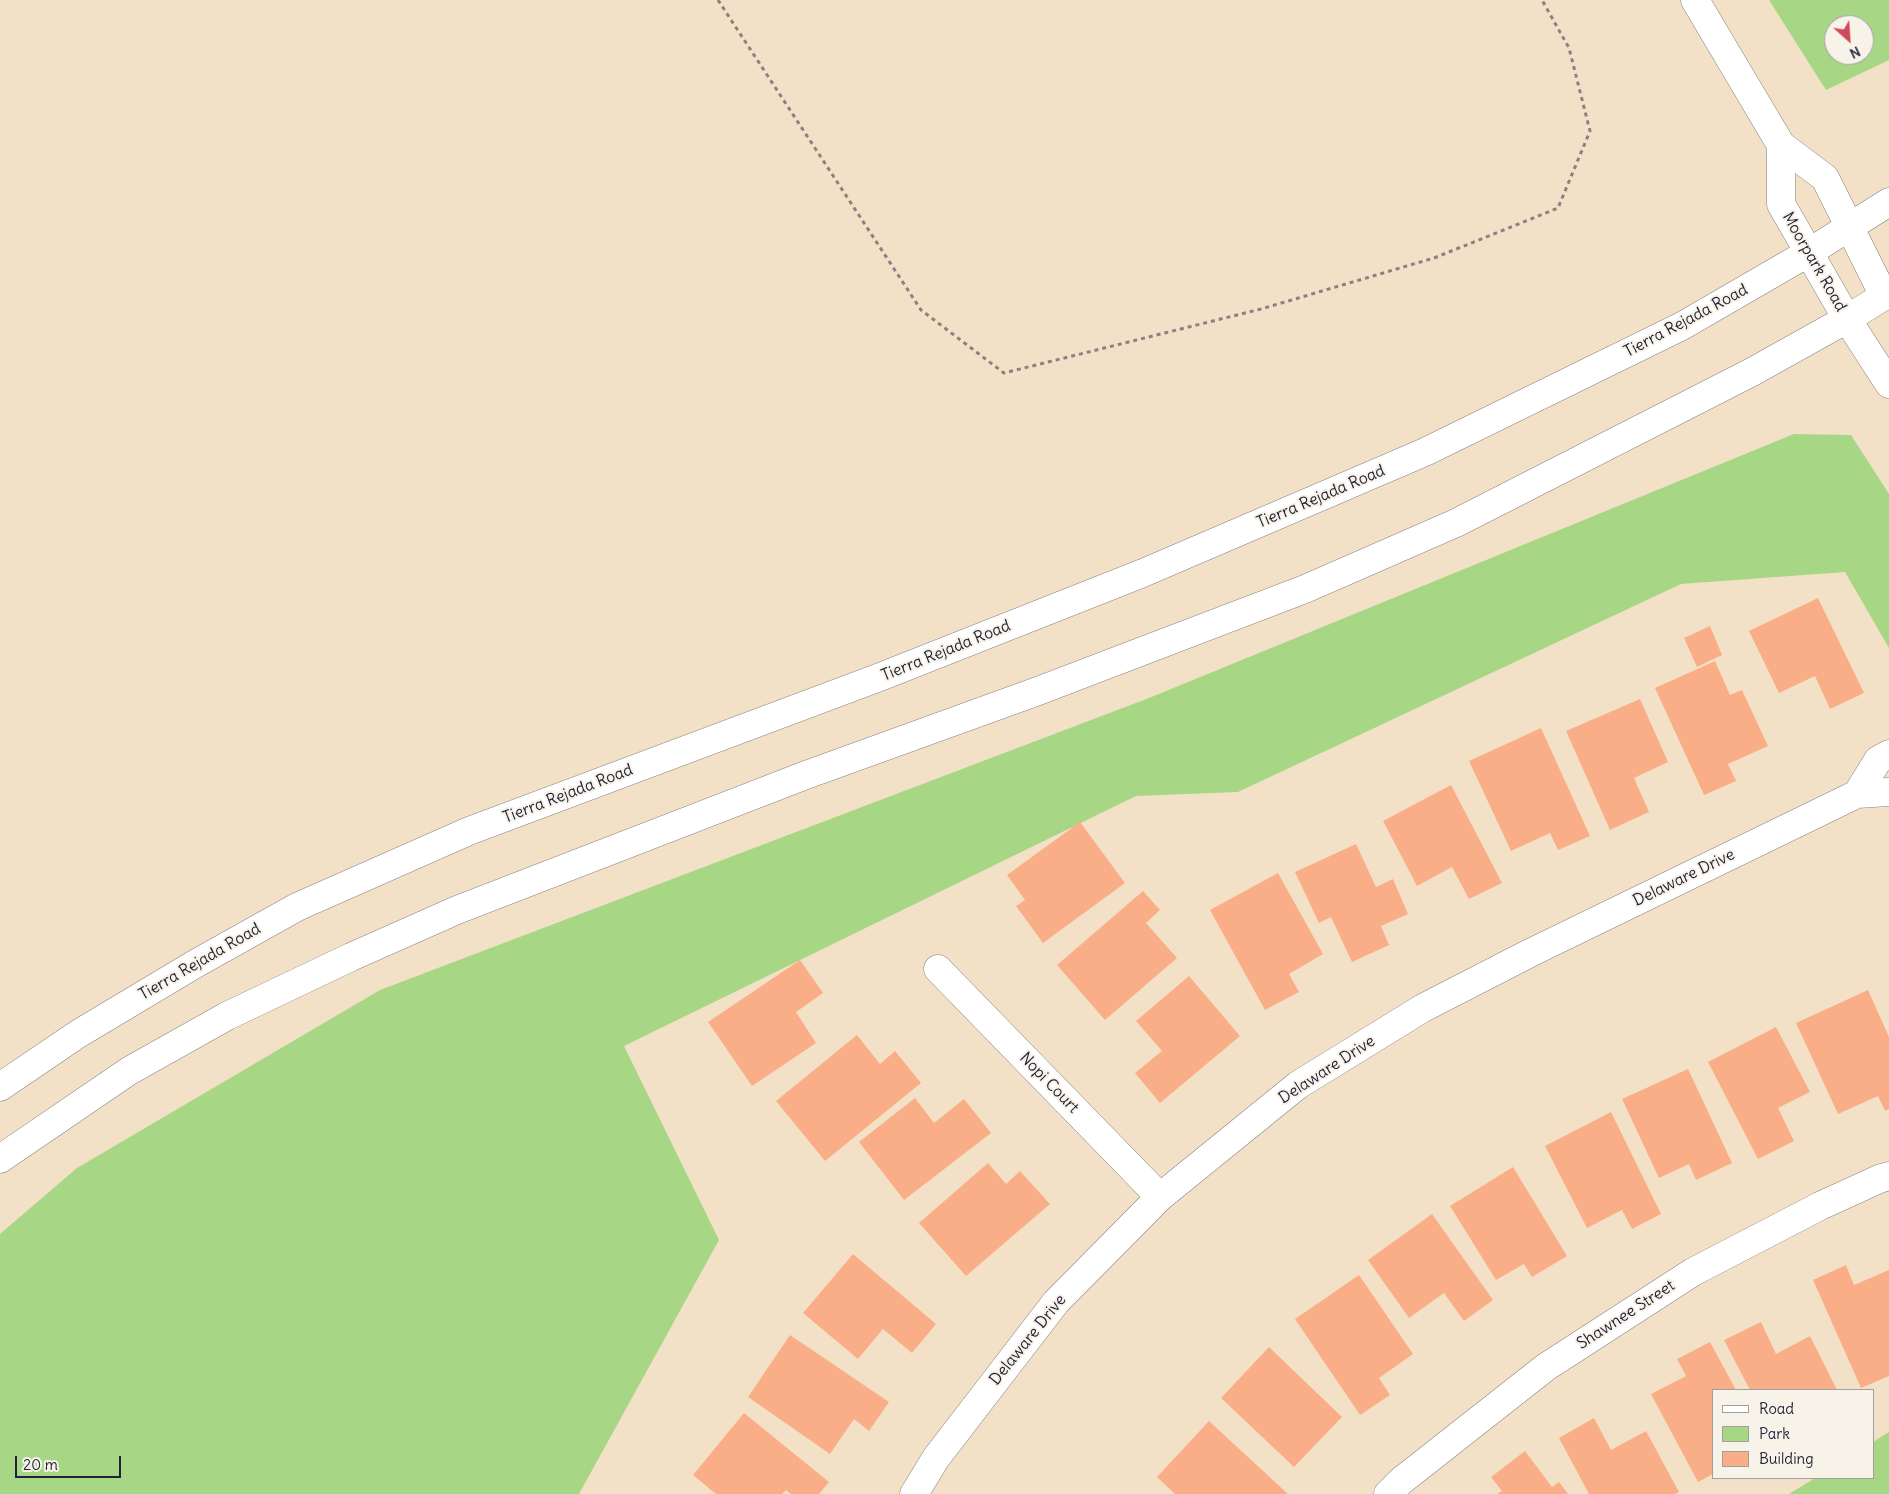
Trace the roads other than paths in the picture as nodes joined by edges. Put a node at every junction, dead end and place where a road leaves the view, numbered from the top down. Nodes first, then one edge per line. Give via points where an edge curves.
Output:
1 (1695, 0) edge
2 (1781, 145) junction
3 (1889, 202) edge
4 (1850, 226) junction
5 (1808, 253) junction
6 (1887, 298) edge
7 (1847, 319) junction
8 (1889, 384) edge
9 (1889, 754) edge
10 (1889, 792) edge
11 (1857, 794) junction
12 (938, 969) dead end
13 (0, 1087) edge
14 (0, 1159) edge
15 (1889, 1176) edge
16 (1160, 1197) junction
17 (914, 1494) edge
18 (1388, 1494) edge

1 - 2 main road
2 - 4 main road via 1825,178
2 - 5 main road, Moorpark Road via 1781,204
3 - 4 main road, Tierra Rejada Road
4 - 5 main road, Tierra Rejada Road
4 - 6 main road
5 - 7 main road, Moorpark Road
5 - 13 main road, Tierra Rejada Road via 1682,326 1425,452 1143,573 880,677 469,831 297,907 94,1024
6 - 7 main road
7 - 8 main road, Moorpark Road
7 - 14 main road via 1752,372 1456,524 1305,589 788,782 458,910 351,957 226,1016 129,1071
9 - 11 main road via 1878,760
10 - 11 main road, Delaware Drive
11 - 16 main road, Delaware Drive via 1423,1008 1298,1085
12 - 16 main road, Nopi Court
15 - 18 main road, Shawnee Street via 1820,1206 1692,1272 1546,1367 1400,1481
16 - 17 main road, Delaware Drive via 1056,1302 936,1458

